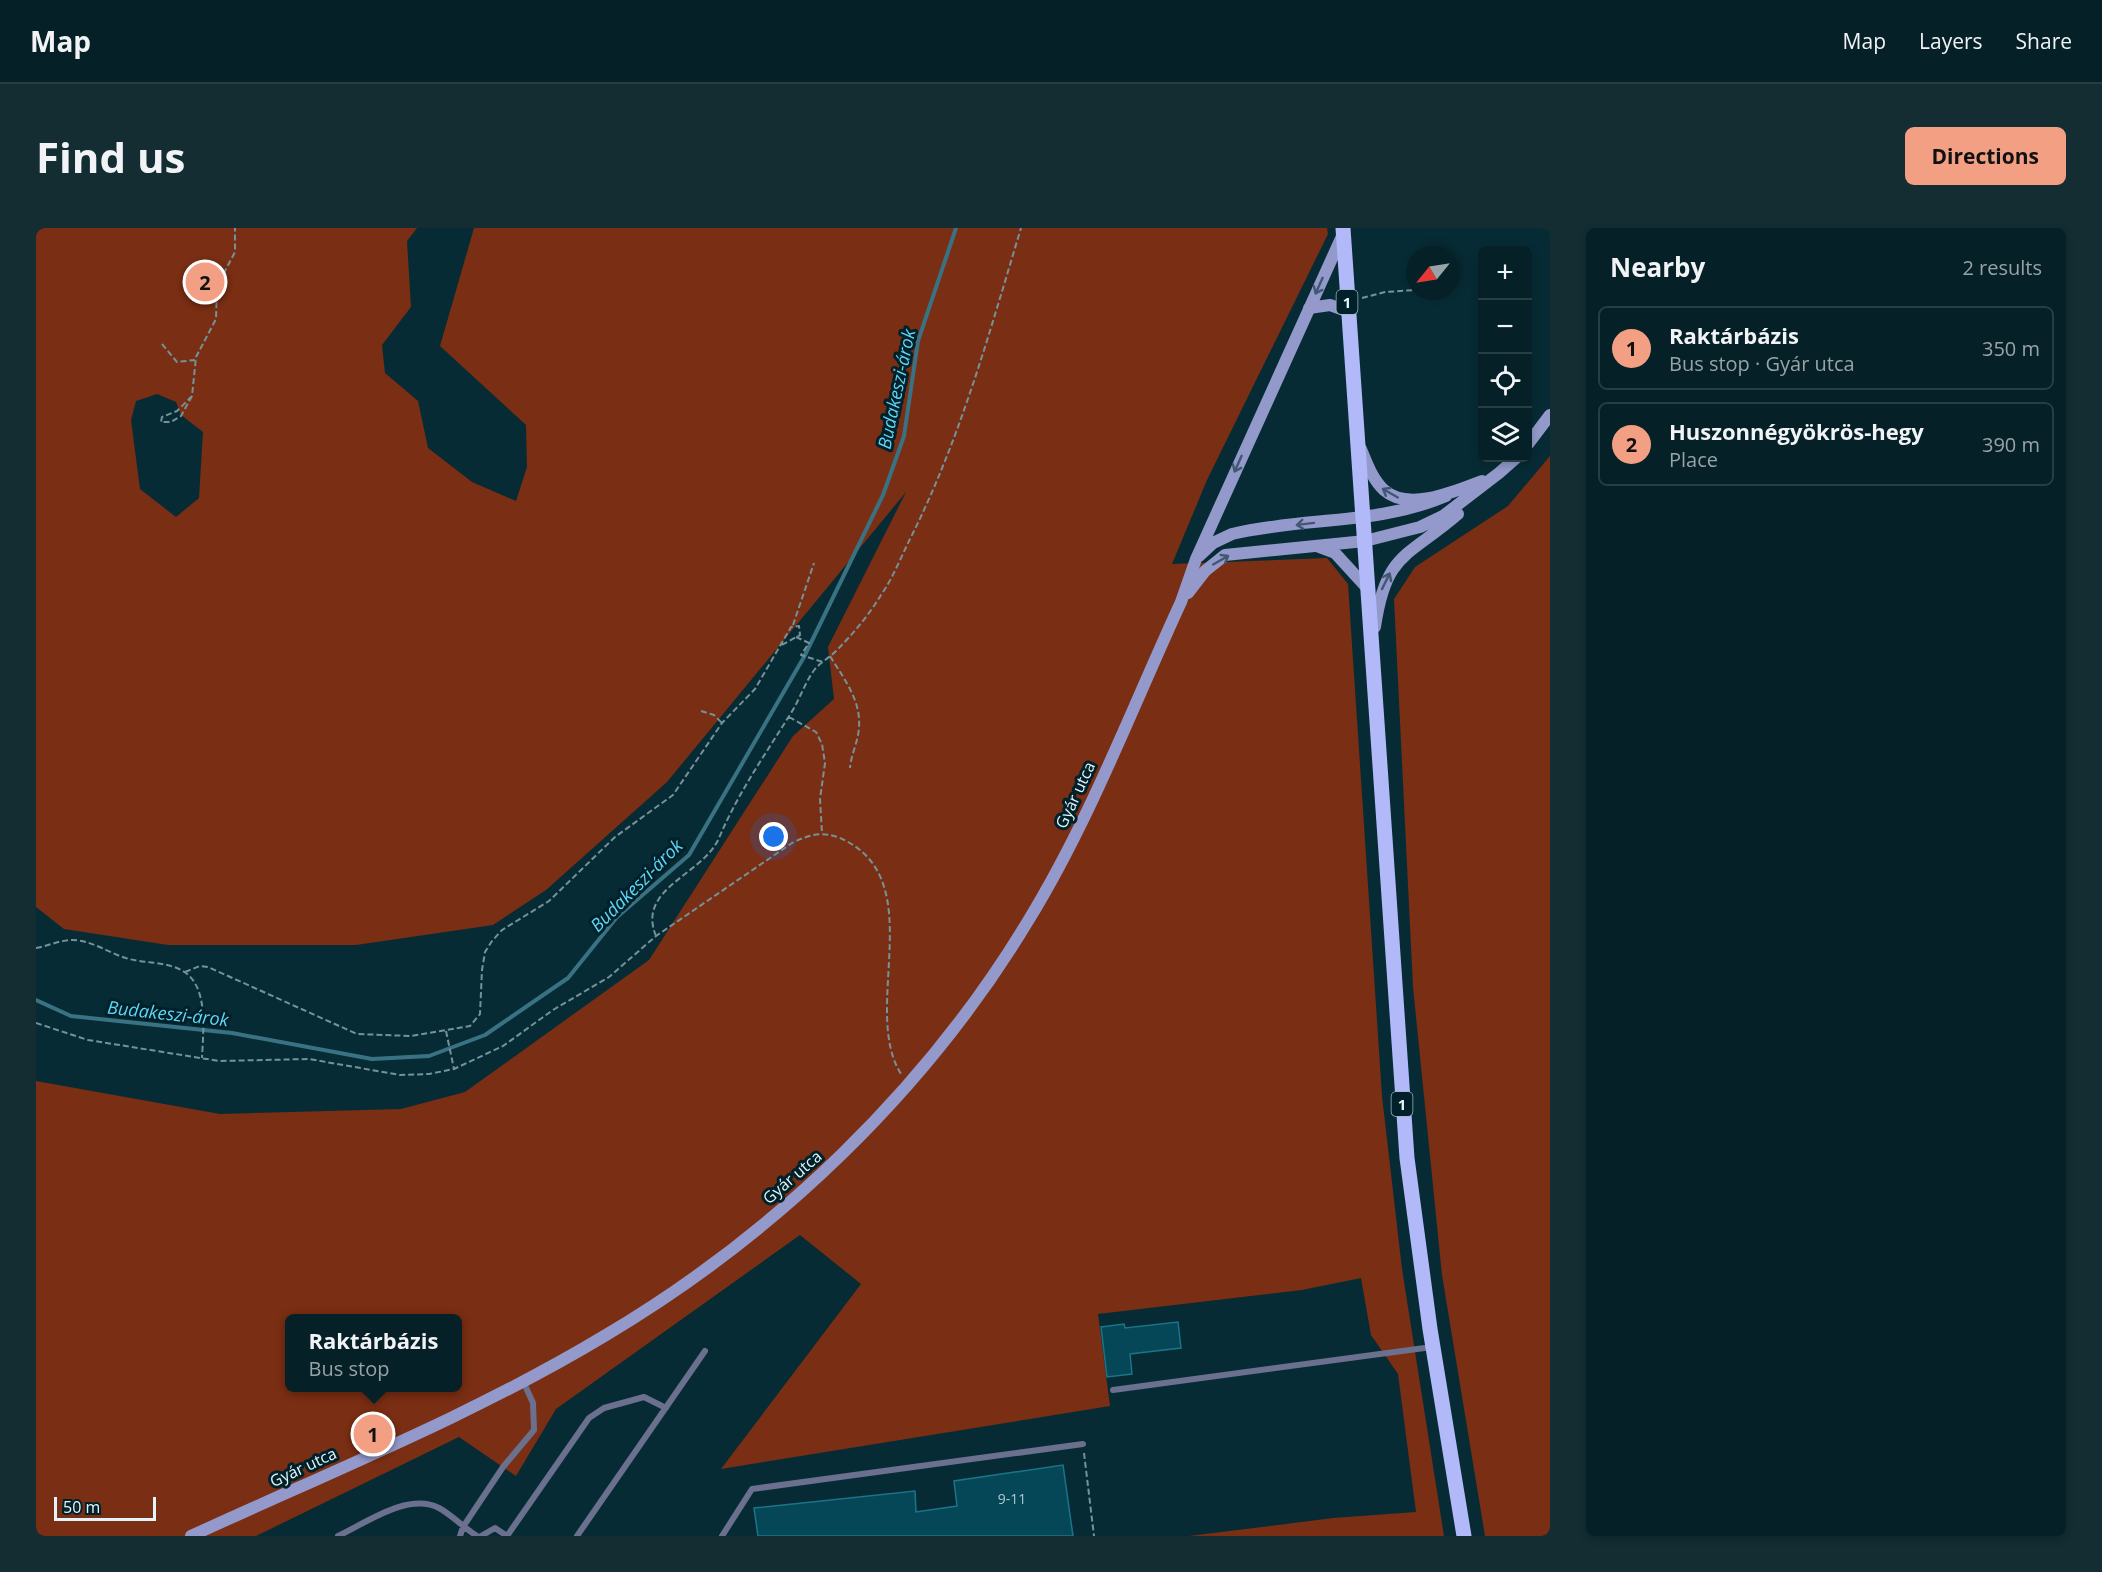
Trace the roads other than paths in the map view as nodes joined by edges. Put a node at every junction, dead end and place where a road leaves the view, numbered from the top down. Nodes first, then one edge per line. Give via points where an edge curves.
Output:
1 (1344, 230) edge
2 (1309, 308) junction
3 (1347, 310) junction
4 (1550, 415) edge
5 (1532, 438) edge
6 (1359, 446) junction
7 (1512, 462) edge
8 (1499, 474) junction
9 (1446, 496) junction
10 (1363, 517) junction
11 (1365, 541) junction
12 (1315, 546) junction
13 (1196, 559) junction
14 (1368, 590) junction
15 (1182, 602) junction
16 (1373, 637) junction
17 (1433, 1347) junction
18 (705, 1351) dead end
19 (524, 1381) junction
20 (1113, 1390) dead end
21 (666, 1408) junction
22 (1083, 1444) road end
23 (463, 1527) junction
24 (191, 1536) edge
25 (338, 1536) edge
26 (460, 1536) edge
27 (479, 1536) edge
28 (507, 1536) edge
29 (576, 1536) edge
30 (722, 1536) edge
31 (1464, 1536) edge

1 -> 2 main road, Gyár utca
1 - 3 main road, 1
2 - 3 main road via 1330,305
2 -> 13 main road, Gyár utca
3 - 6 main road, 1
4 - 5 main road
9 -> 6 main road via 1406,500 1386,492
6 - 10 main road, 1
7 - 8 main road
8 - 9 main road
8 - 11 main road, Gyár utca via 1443,516 1403,533
16 -> 8 main road via 1379,595 1401,556 1440,530
9 - 10 main road via 1401,512
10 - 11 main road, 1
10 -> 13 main road via 1232,534
11 - 12 main road, Gyár utca
11 - 14 main road, 1
12 - 14 main road via 1335,553
15 -> 12 main road, Gyár utca via 1205,571 1225,555
13 - 15 main road, Gyár utca
14 - 16 main road, 1
15 - 19 main road, Gyár utca via 1083,819 1028,922 961,1019 907,1084 812,1183 726,1252 608,1334
16 - 17 main road, 1 via 1400,1078
17 - 20 lane
17 - 31 main road, 1
18 - 21 lane
19 - 23 lane via 533,1403 534,1430 503,1467
19 - 24 main road, Gyár utca
21 - 28 lane via 644,1397 604,1408 589,1418
21 - 29 lane
22 - 30 lane via 752,1489
23 - 25 lane via 440,1508 423,1503 396,1509
23 - 26 lane
23 - 27 lane
27 - 28 lane via 495,1528

